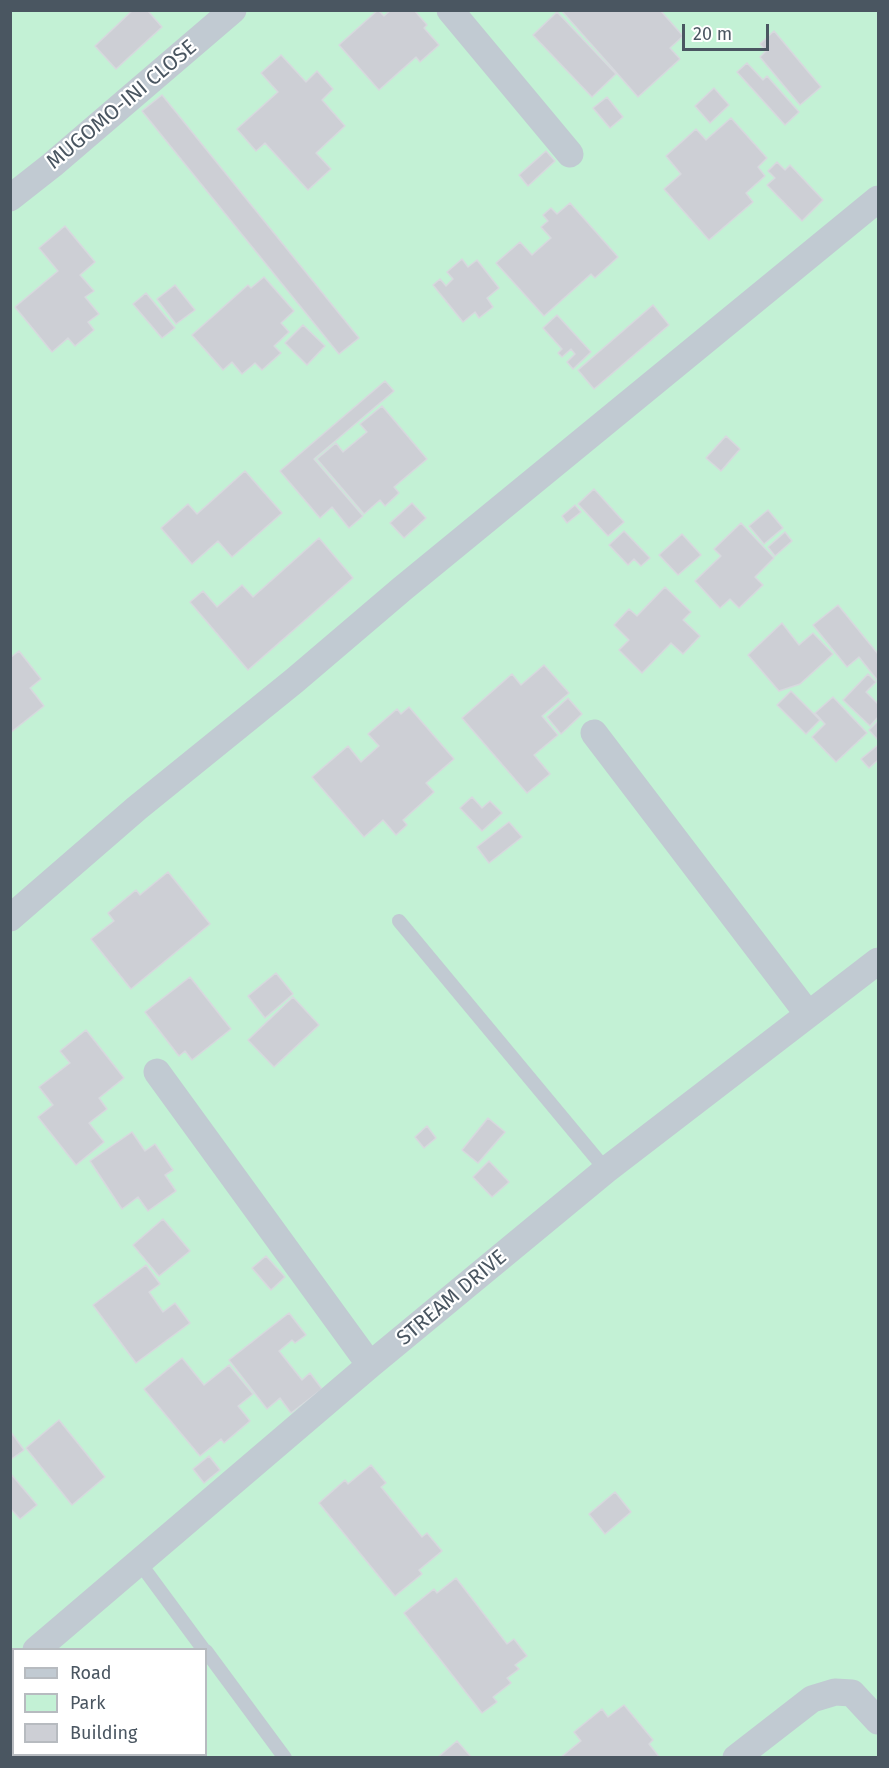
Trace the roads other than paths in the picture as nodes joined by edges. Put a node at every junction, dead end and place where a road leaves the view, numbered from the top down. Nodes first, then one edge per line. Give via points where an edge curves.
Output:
1 (233, 10) edge
2 (450, 10) edge
3 (570, 154) dead end
4 (10, 198) edge
5 (879, 199) edge
6 (594, 733) dead end
7 (10, 918) edge
8 (399, 921) dead end
9 (879, 961) edge
10 (808, 1014) junction
11 (157, 1072) dead end
12 (606, 1170) junction
13 (370, 1365) junction
14 (139, 1562) junction
15 (38, 1648) edge
16 (204, 1648) edge
17 (207, 1653) edge
18 (879, 1721) edge
19 (285, 1758) edge
20 (736, 1758) edge

1 - 4 street, MUGOMO-INI CLOSE
2 - 3 street
5 - 7 street via 137,808
6 - 10 street
8 - 12 lane
9 - 10 street, STREAM DRIVE
10 - 12 street, STREAM DRIVE
11 - 13 street
12 - 13 street, STREAM DRIVE
13 - 14 street, STREAM DRIVE
14 - 15 street, STREAM DRIVE
14 - 16 lane
17 - 19 lane
18 - 20 street via 852,1693 836,1692 812,1699

